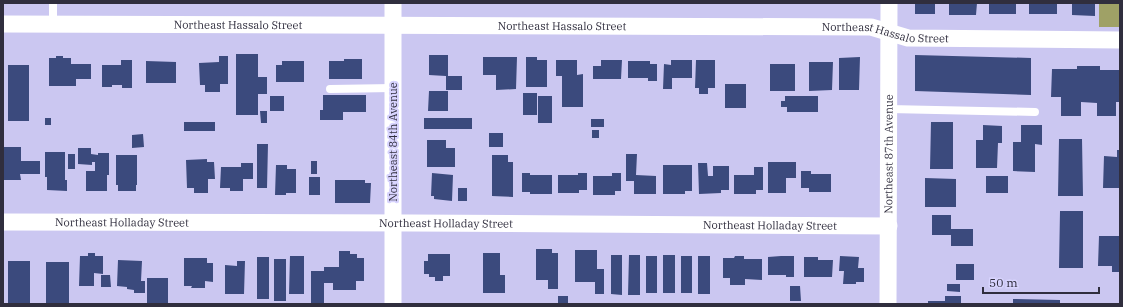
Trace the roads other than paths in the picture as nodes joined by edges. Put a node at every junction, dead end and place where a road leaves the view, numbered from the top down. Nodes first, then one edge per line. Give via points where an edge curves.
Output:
1 (53, 3) edge
2 (393, 3) edge
3 (889, 3) edge
4 (3, 24) edge
5 (53, 24) junction
6 (393, 26) junction
7 (889, 32) junction
8 (1120, 40) edge
9 (393, 88) junction
10 (330, 89) dead end
11 (889, 109) junction
12 (1035, 112) dead end
13 (3, 222) edge
14 (393, 223) junction
15 (888, 226) junction
16 (393, 304) edge
17 (888, 304) edge

1 - 5 lane
2 - 6 street, Northeast 84th Avenue
3 - 7 street, Northeast 87th Avenue
4 - 5 street, Northeast Hassalo Street
5 - 6 street, Northeast Hassalo Street
6 - 7 street, Northeast Hassalo Street via 871,27
6 - 9 street, Northeast 84th Avenue
7 - 8 street, Northeast Hassalo Street via 908,38
7 - 11 street, Northeast 87th Avenue
9 - 10 lane
9 - 14 street, Northeast 84th Avenue
11 - 12 lane
11 - 15 street, Northeast 87th Avenue
13 - 14 street, Northeast Holladay Street
14 - 15 street, Northeast Holladay Street
14 - 16 street, Northeast 84th Avenue
15 - 17 street, Northeast 87th Avenue

